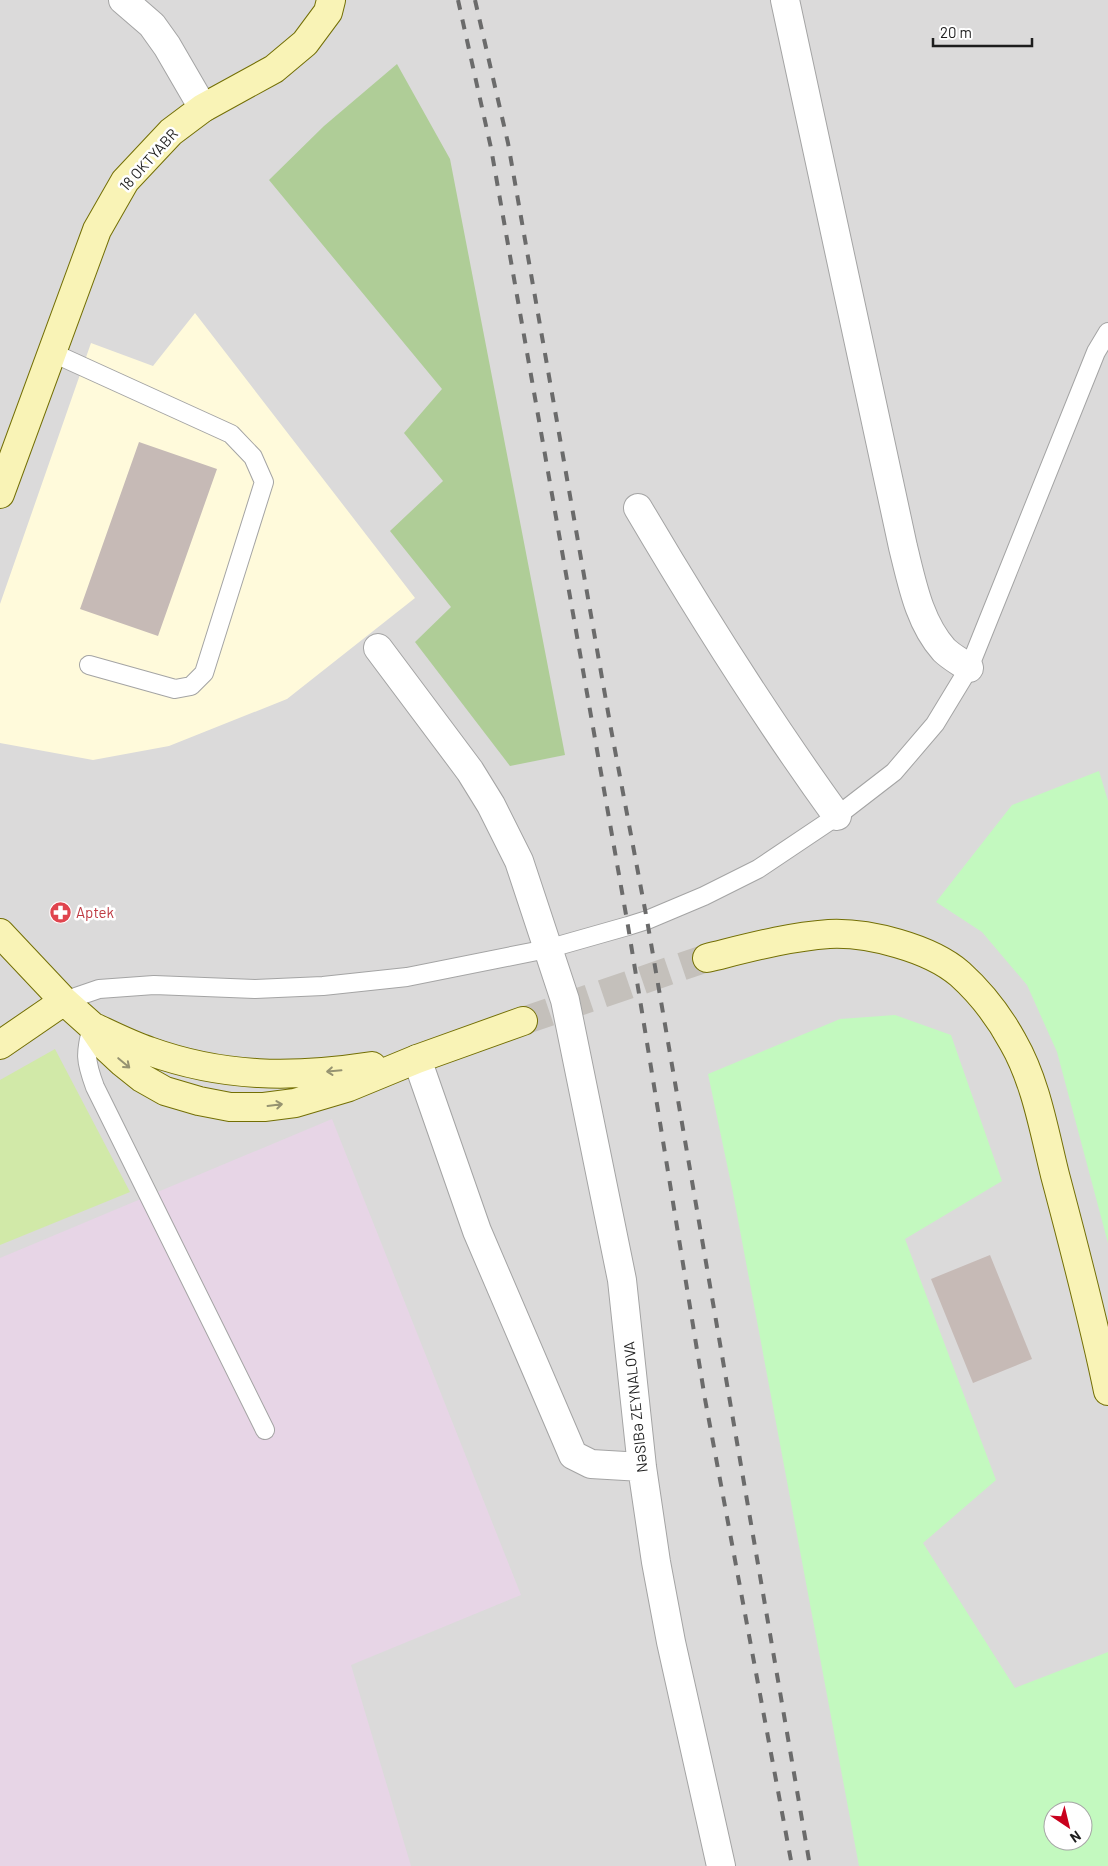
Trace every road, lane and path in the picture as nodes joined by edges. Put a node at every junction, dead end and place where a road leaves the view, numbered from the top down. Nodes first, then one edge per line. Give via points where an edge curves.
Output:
1 (123, 0) edge
2 (331, 0) edge
3 (786, 0) edge
4 (202, 108) junction
5 (1108, 332) edge
6 (53, 353) junction
7 (0, 494) edge
8 (638, 508) dead end
9 (378, 648) dead end
10 (89, 665) dead end
11 (969, 668) junction
12 (837, 816) junction
13 (0, 934) edge
14 (547, 949) junction
15 (707, 958) tunnel mouth
16 (64, 1001) junction
17 (523, 1021) tunnel mouth
18 (92, 1026) junction
19 (0, 1045) edge
20 (417, 1059) junction
21 (1093, 1319) junction
22 (1108, 1352) edge
23 (1108, 1391) edge
24 (265, 1430) dead end
25 (642, 1467) junction
26 (722, 1866) edge

1 - 4 street via 152,25 168,46
2 - 4 street, 18 OKTYABR via 328,12 305,43 274,69
3 - 11 street via 917,601 928,627 945,651
4 - 6 street, 18 OKTYABR via 170,132 125,182 97,230
5 - 11 lane via 1096,352
6 - 7 street, 18 OKTYABR
6 - 10 lane via 231,434 253,457 264,482 204,673 191,686 175,689
8 - 12 street via 731,662
9 - 14 street, NƏSIBƏ ZEYNALOVA via 470,771 491,805 519,861
11 - 12 lane via 935,724 894,772
12 - 14 lane via 758,869 704,896 647,920
13 - 16 street
14 - 16 lane via 361,982 255,989 154,985 99,989
14 - 25 street, NƏSIBƏ ZEYNALOVA via 565,1000 622,1280
15 - 21 street via 774,941 831,934 882,938 930,955 959,973 986,1001 1014,1043 1032,1088
16 - 18 street
16 - 19 street
17 - 20 street
18 - 20 street via 107,1048 142,1078 165,1091 230,1107 296,1103 349,1087
18 - 24 lane via 86,1050 95,1087
20 - 25 street via 477,1231 573,1455 591,1464
21 - 22 street
21 - 23 street
25 - 26 street, NƏSIBƏ ZEYNALOVA via 670,1633

